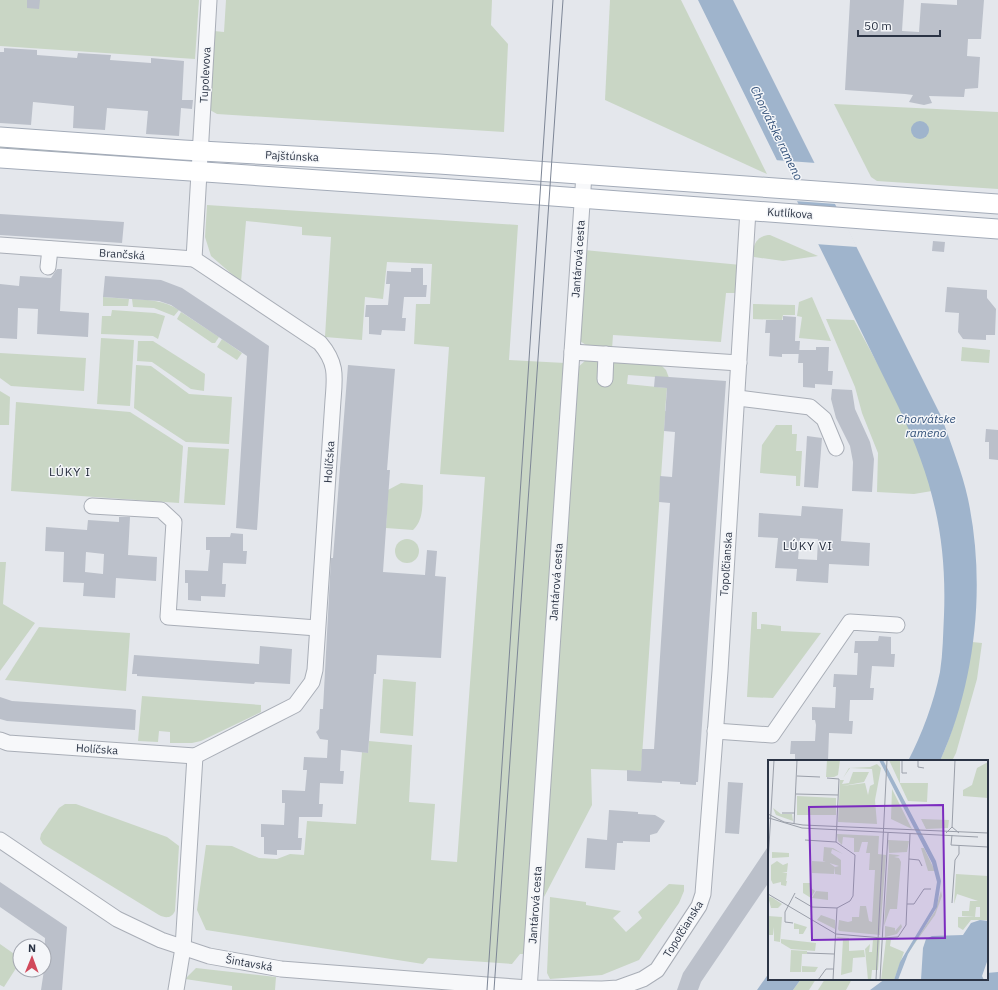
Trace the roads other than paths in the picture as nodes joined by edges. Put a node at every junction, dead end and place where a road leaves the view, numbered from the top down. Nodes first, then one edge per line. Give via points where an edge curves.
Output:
1 (209, 0) edge
2 (0, 137) edge
3 (114, 145) junction
4 (200, 151) junction
5 (0, 158) edge
6 (67, 164) junction
7 (198, 173) junction
8 (584, 174) junction
9 (582, 198) junction
10 (998, 204) edge
11 (748, 210) junction
12 (998, 229) edge
13 (0, 245) edge
14 (50, 249) junction
15 (194, 259) junction
16 (48, 267) dead end
17 (572, 352) junction
18 (606, 354) junction
19 (739, 363) junction
20 (605, 379) dead end
21 (738, 398) junction
22 (836, 448) dead end
23 (92, 506) dead end
24 (897, 626) dead end
25 (317, 628) junction
26 (715, 730) junction
27 (0, 740) edge
28 (195, 756) junction
29 (0, 840) edge
30 (183, 948) junction
31 (529, 989) edge
32 (176, 990) edge

1 - 4 street, Tupolevova
2 - 3 main road, Pajštúnska
3 - 4 main road, Pajštúnska
3 - 6 street
4 - 7 street, Tupolevova
4 - 8 main road, Pajštúnska
5 - 6 main road, Pajštúnska
6 - 7 main road, Pajštúnska
7 - 9 main road, Pajštúnska
7 - 15 street
8 - 9 street, Jantárová cesta
8 - 10 main road
9 - 11 main road, Kutlíkova
9 - 17 street, Jantárová cesta
11 - 12 main road, Kutlíkova
11 - 19 street, Topoľčianska
13 - 14 street, Brančská
14 - 15 street, Brančská
14 - 16 street
15 - 25 street, Holíčska via 320,343 333,363 335,372
17 - 18 street
17 - 31 street, Jantárová cesta
18 - 19 street
18 - 20 street
19 - 21 street, Topoľčianska
21 - 22 street via 810,407 824,419
21 - 26 street, Topoľčianska
23 - 25 street via 161,510 174,522 168,617
24 - 26 street via 850,622 772,735
25 - 28 street, Holíčska via 312,682 295,705
26 - 31 street, Topoľčianska via 702,900 657,970 643,979 618,988
27 - 28 street, Holíčska via 8,743
28 - 30 street
29 - 30 street, Šintavská via 117,919
30 - 31 street, Šintavská via 235,962 282,969
30 - 32 street

